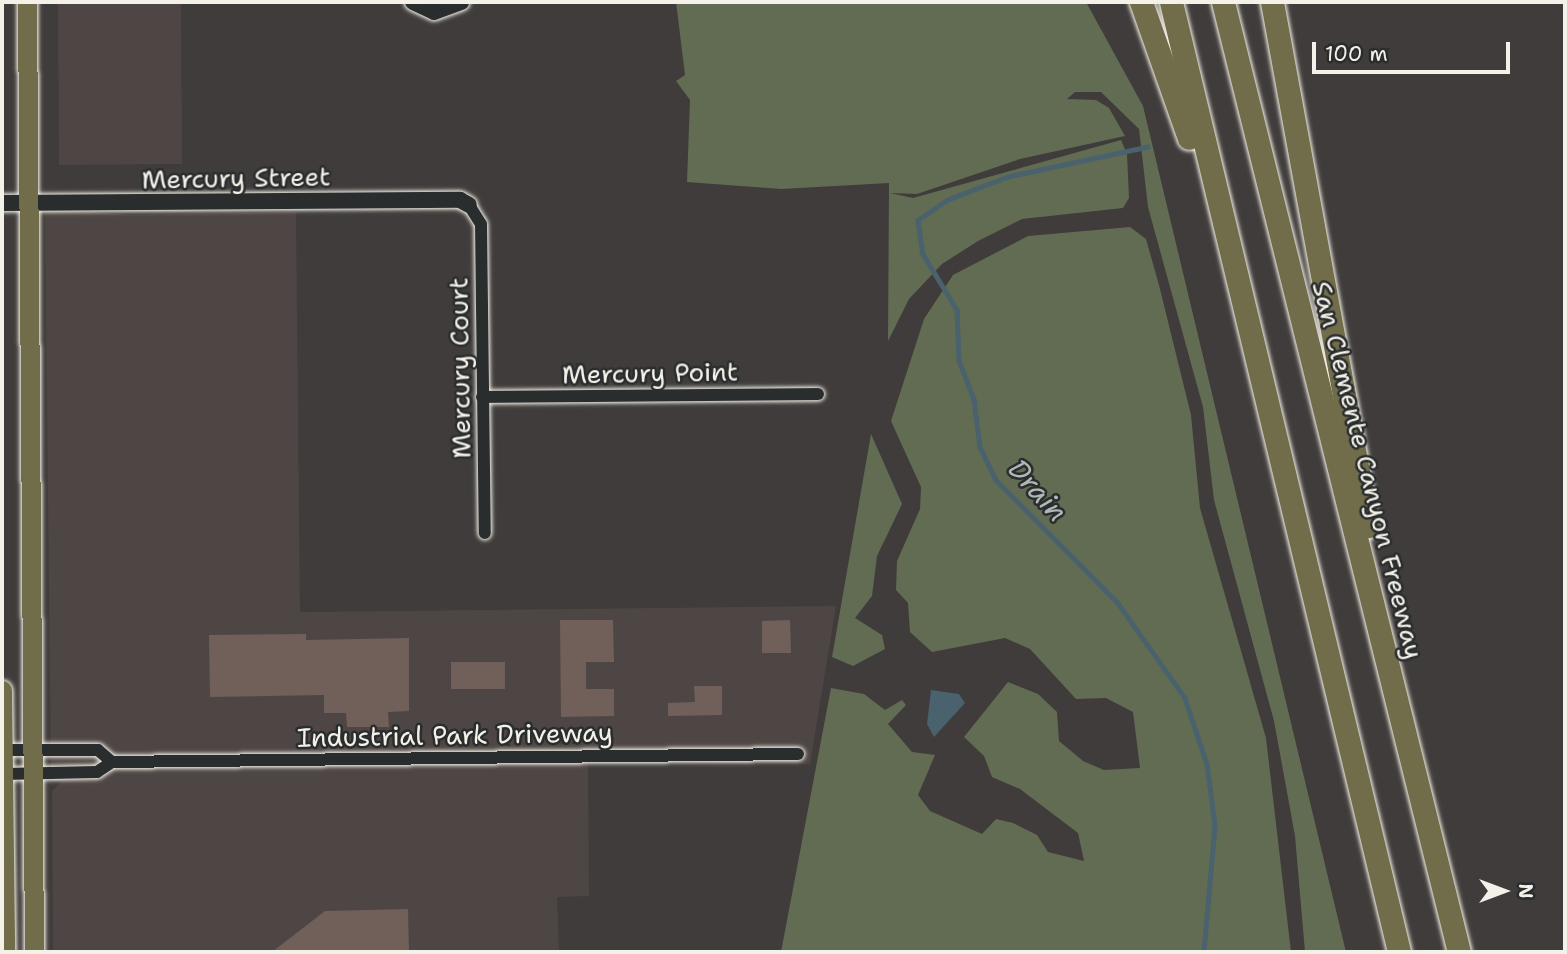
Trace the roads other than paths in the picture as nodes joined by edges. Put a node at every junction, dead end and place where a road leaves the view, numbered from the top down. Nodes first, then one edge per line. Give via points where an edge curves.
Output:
1 (27, 2) edge
2 (413, 2) edge
3 (461, 2) edge
4 (1141, 2) edge
5 (1171, 2) edge
6 (1223, 2) edge
7 (1272, 2) edge
8 (2, 203) edge
9 (29, 203) junction
10 (469, 205) joint
11 (1217, 205) junction
12 (818, 394) dead end
13 (482, 397) junction
14 (485, 533) dead end
15 (2, 690) edge
16 (1397, 702) junction
17 (2, 750) edge
18 (31, 750) junction
19 (798, 754) dead end
20 (112, 762) junction
21 (31, 773) junction
22 (3, 774) edge
23 (5, 952) edge
24 (34, 952) edge
25 (1399, 952) edge
26 (1459, 952) edge

1 - 9 main road
2 - 3 street via 434,12
4 - 11 highway
5 - 11 highway
6 - 16 highway, San Clemente Canyon Freeway
7 - 16 highway
8 - 9 street, Mercury Street
9 - 10 street, Mercury Street via 460,200
9 - 18 main road
10 - 13 street, Mercury Court via 481,224
11 - 25 highway
12 - 13 street, Mercury Point
13 - 14 street, Mercury Court
15 - 17 main road
16 - 26 highway, San Clemente Canyon Freeway
17 - 18 street, Industrial Park Driveway
17 - 22 main road
18 - 20 street, Industrial Park Driveway via 98,750
18 - 21 main road
19 - 20 street, Industrial Park Driveway
20 - 21 street, Industrial Park Driveway via 97,772
21 - 22 street, Industrial Park Driveway
21 - 24 main road
22 - 23 main road

